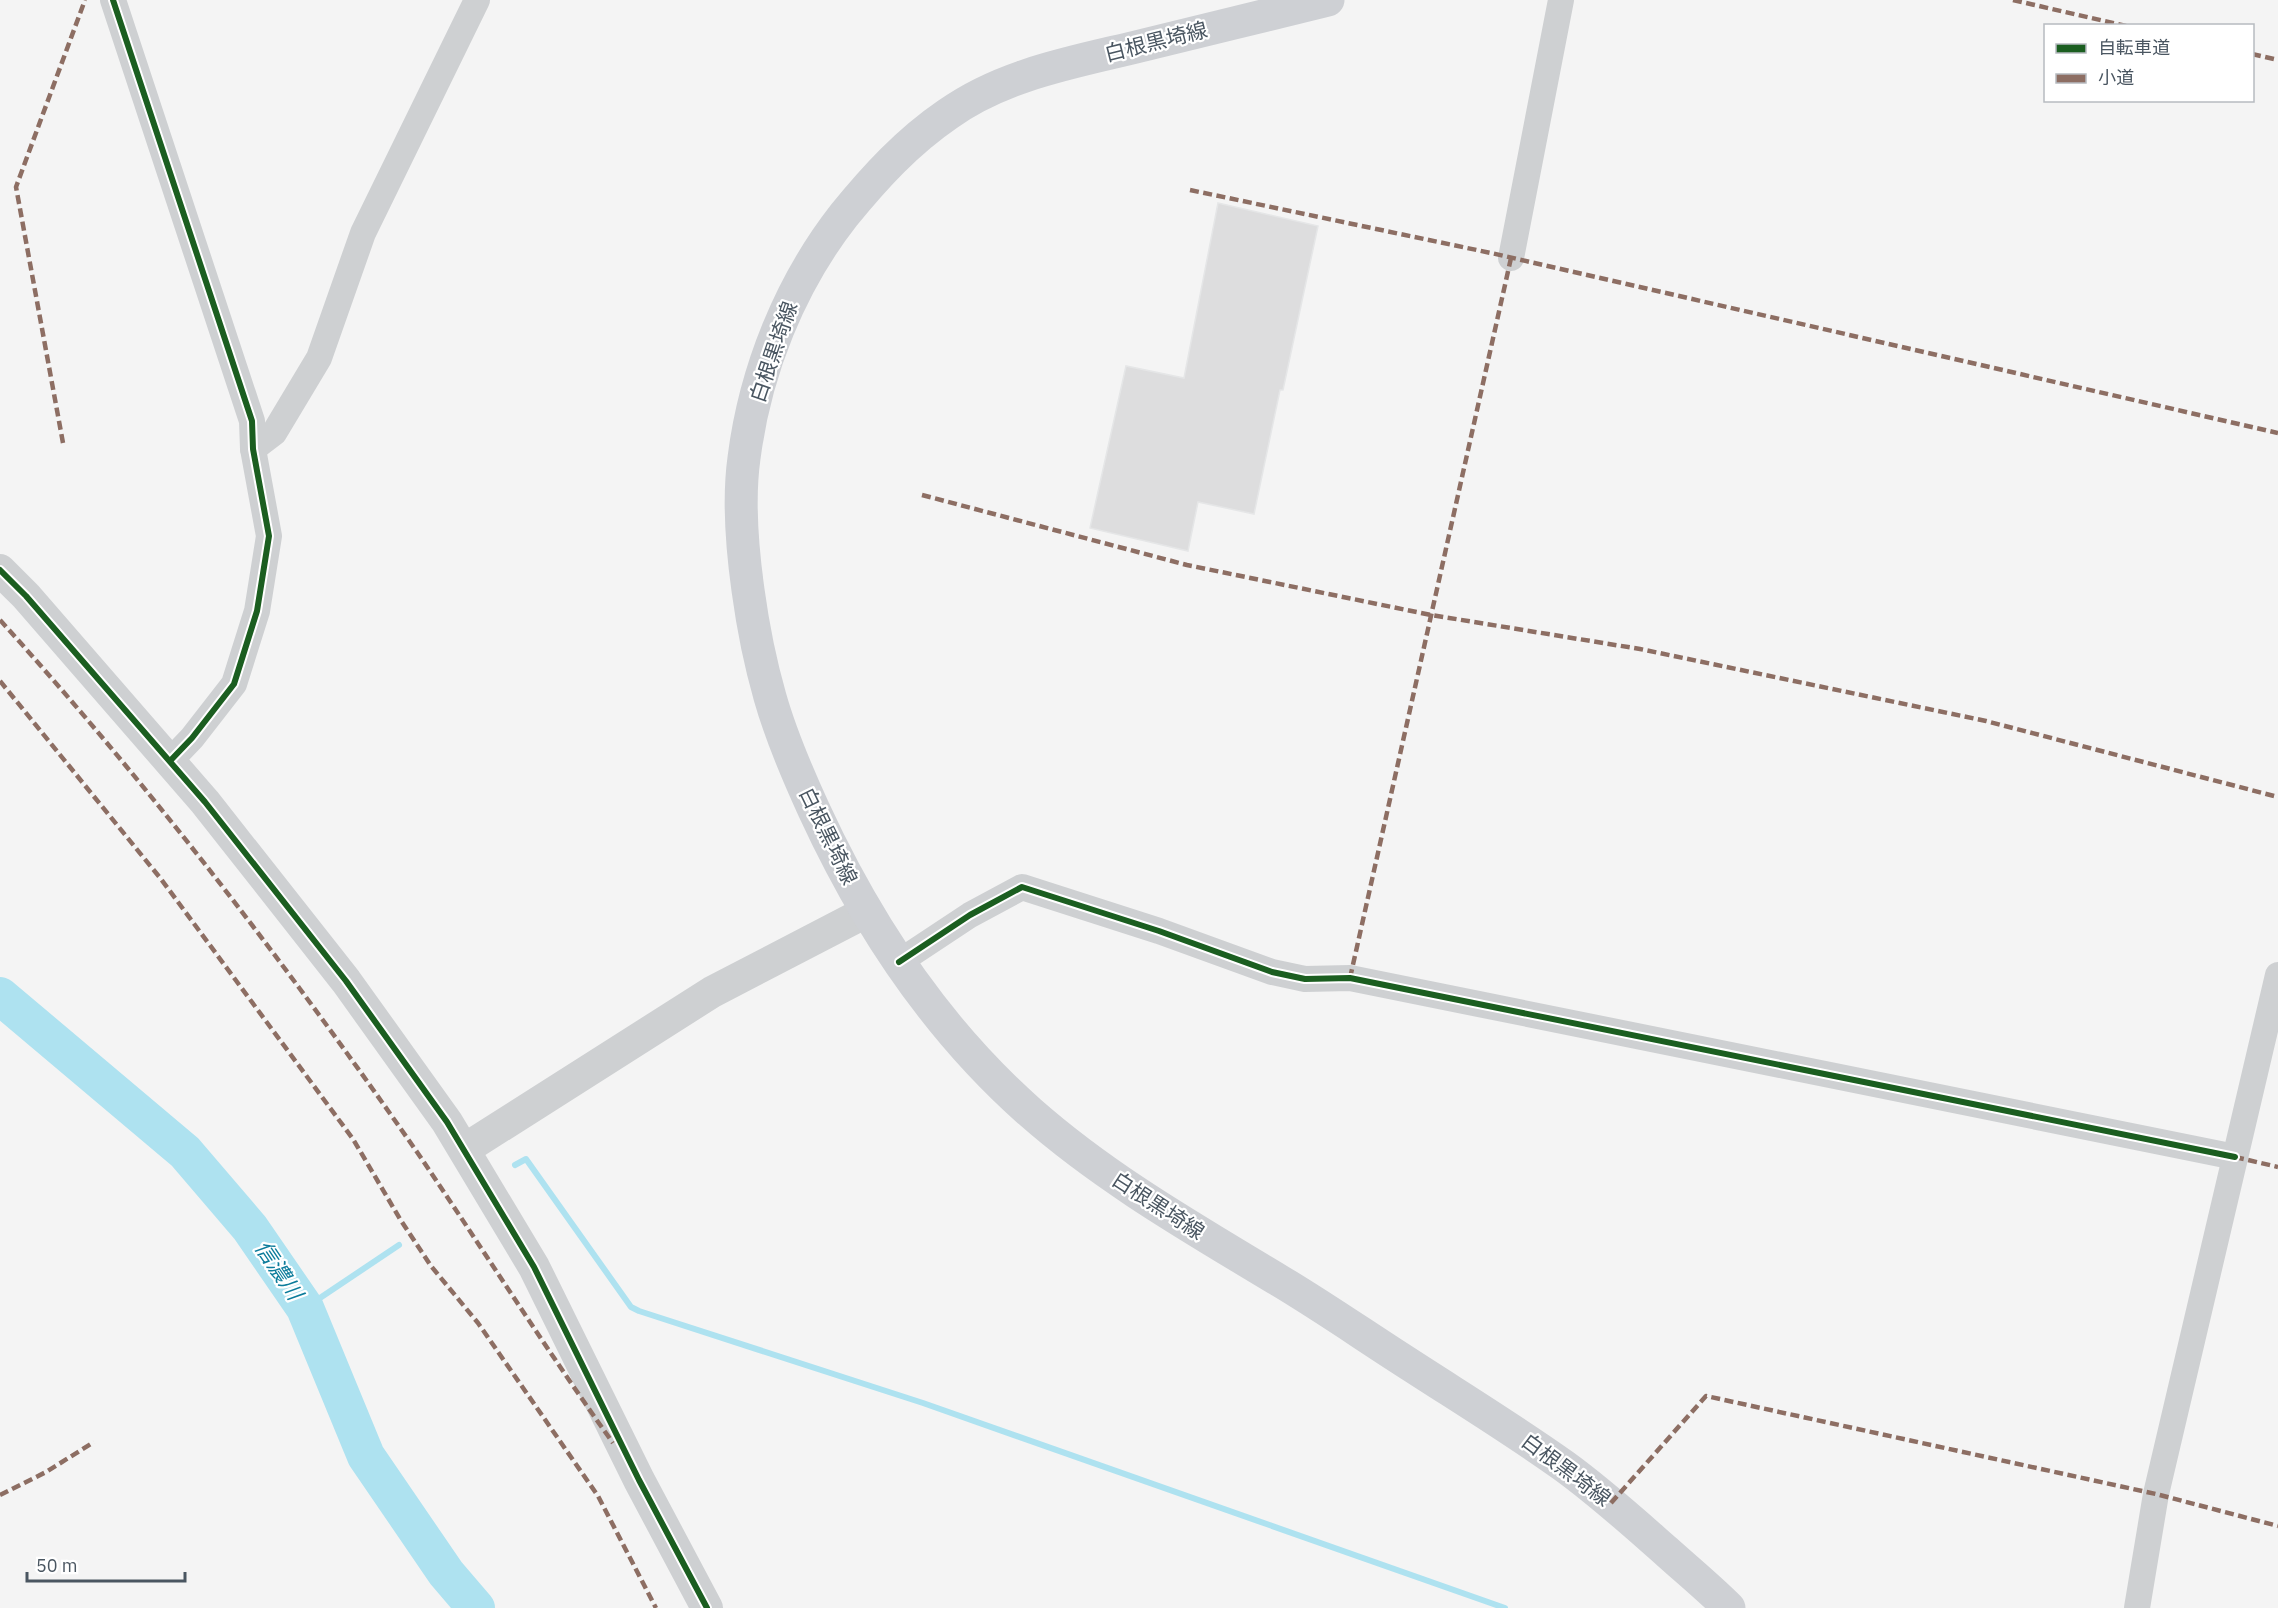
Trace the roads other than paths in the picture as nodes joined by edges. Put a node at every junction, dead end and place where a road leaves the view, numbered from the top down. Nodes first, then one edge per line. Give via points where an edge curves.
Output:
1 (113, 0) edge
2 (477, 0) edge
3 (1328, 0) edge
4 (1561, 0) edge
5 (1511, 258) dead end
6 (253, 449) junction
7 (0, 570) edge
8 (170, 761) junction
9 (866, 912) junction
10 (899, 962) junction
11 (2278, 975) edge
12 (465, 1149) junction
13 (2235, 1157) junction
14 (707, 1608) edge
15 (1729, 1608) edge
16 (2137, 1608) edge

1 - 6 street via 252,421
2 - 6 street via 363,233 319,358 274,434
3 - 9 main road, 白根黒埼線 via 1050,68 1000,84 962,105 908,144 827,237 796,290 772,342 744,457 741,511 746,574 756,643 794,768
4 - 5 street
6 - 8 street via 269,536 257,611 234,684
7 - 8 street
8 - 12 street via 346,981
9 - 10 main road, 白根黒埼線
9 - 12 street via 712,992
10 - 13 street via 970,915 1022,887 1272,972 1305,979 1350,978
10 - 15 main road, 白根黒埼線 via 959,1041 1060,1138 1179,1221 1284,1283 1540,1450 1611,1503
11 - 13 street
12 - 14 street via 534,1267
13 - 16 street via 2156,1494

